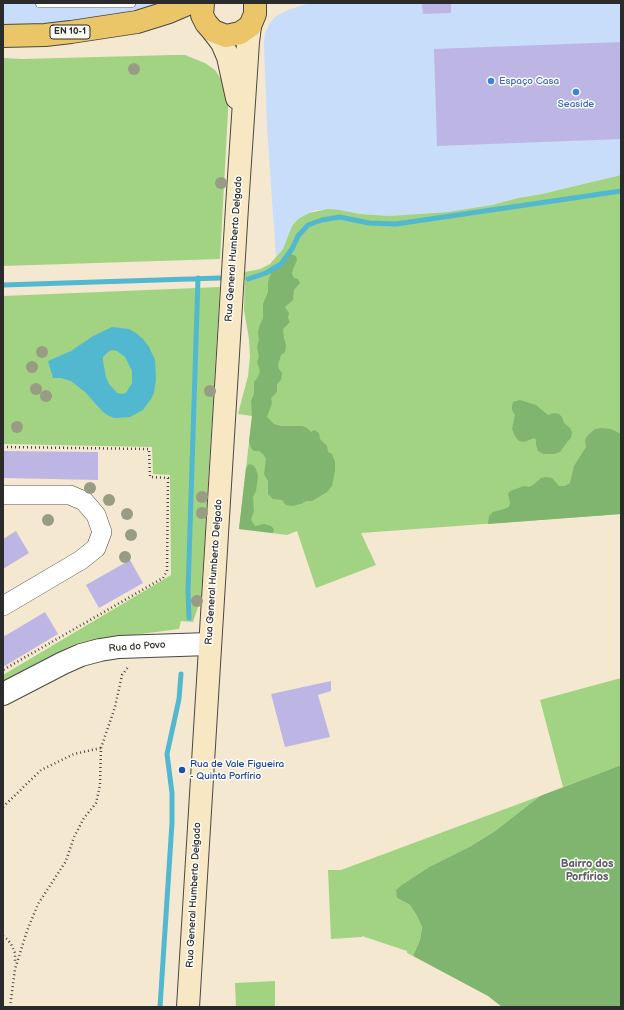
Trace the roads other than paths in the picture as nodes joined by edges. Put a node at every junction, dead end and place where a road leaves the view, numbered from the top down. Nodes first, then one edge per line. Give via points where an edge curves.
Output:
1 (40, 3) edge
2 (86, 3) edge
3 (190, 3) edge
4 (258, 12) edge
5 (134, 13) edge
6 (207, 19) edge
7 (3, 36) edge
8 (242, 137) junction
9 (3, 495) edge
10 (3, 606) edge
11 (210, 644) junction
12 (3, 694) edge
13 (188, 1007) edge

1 - 2 lane
2 - 5 lane
3 - 5 main road, EN 10-1 via 169,12
4 - 6 main road, EN 10-1 via 240,33 235,35 226,36
4 - 8 main road, Rua General Humberto Delgado via 248,42
5 - 6 main road, EN 10-1 via 188,22
5 - 7 main road, EN 10-1 via 71,32
6 - 8 main road, Rua General Humberto Delgado via 228,57
8 - 11 main road, Rua General Humberto Delgado
9 - 10 street via 70,495 84,501 96,515 102,532 96,548 82,560
11 - 12 street, Rua do Povo via 119,647 81,655
11 - 13 main road, Rua General Humberto Delgado

